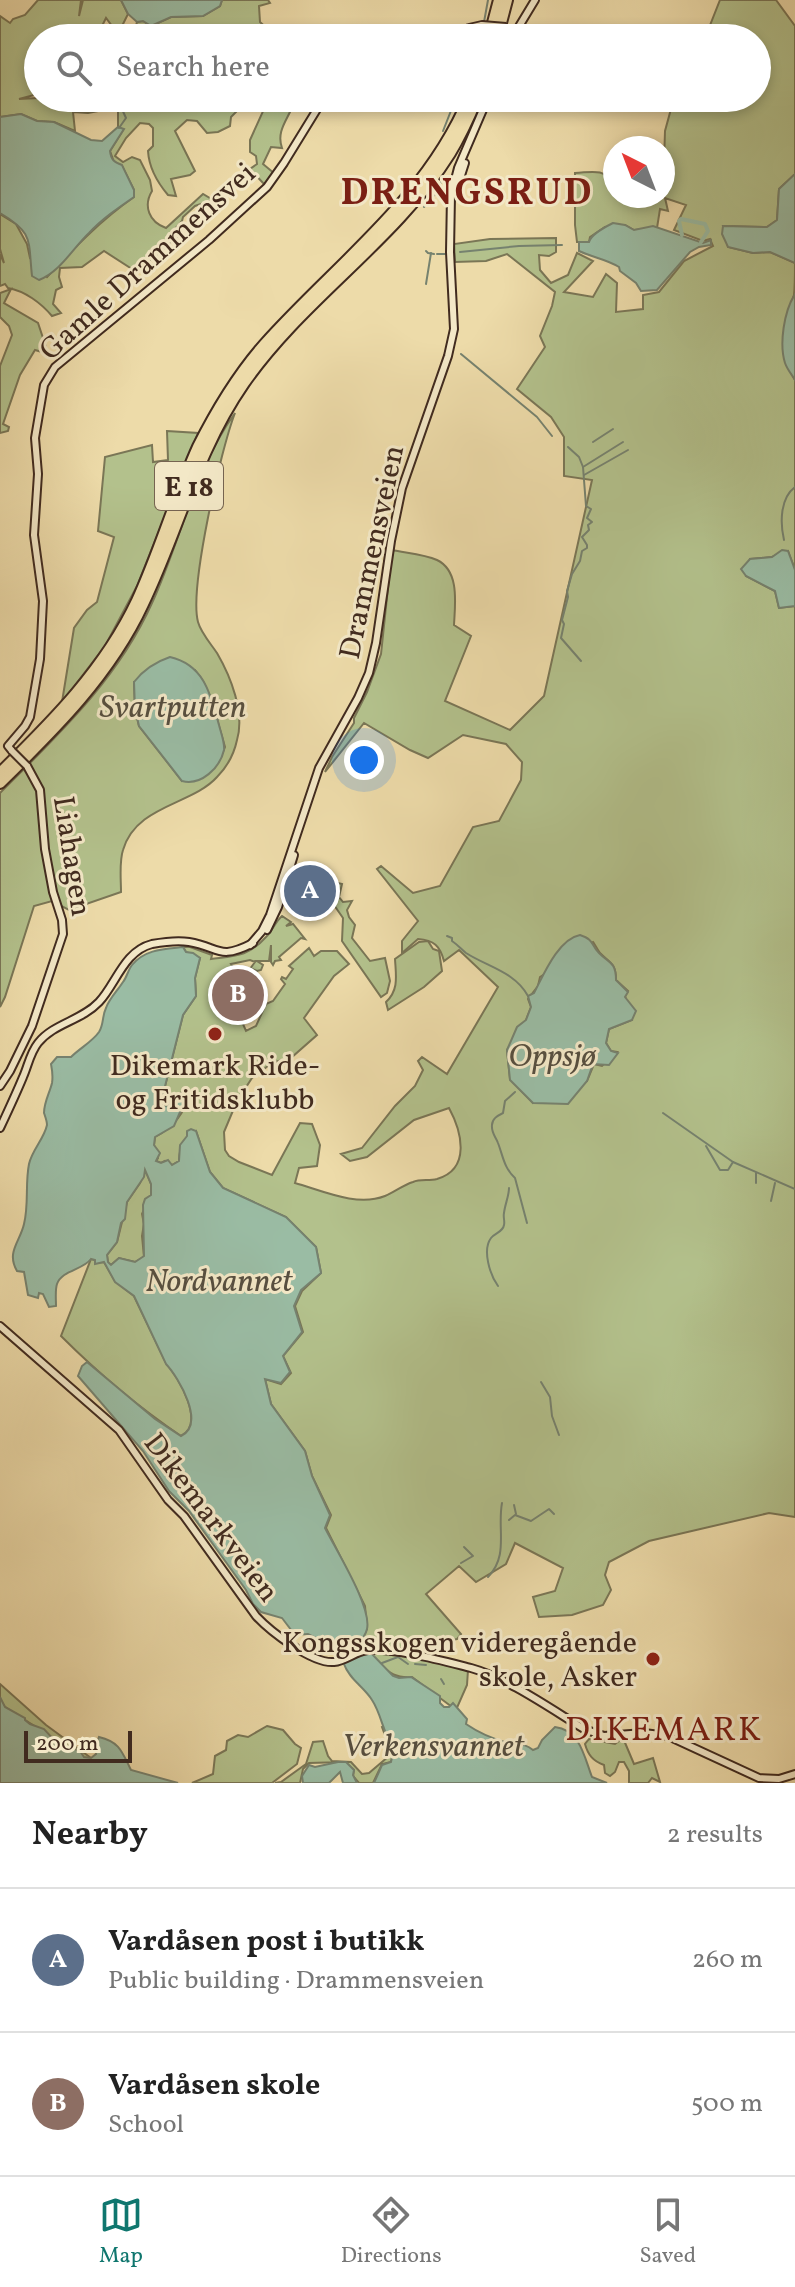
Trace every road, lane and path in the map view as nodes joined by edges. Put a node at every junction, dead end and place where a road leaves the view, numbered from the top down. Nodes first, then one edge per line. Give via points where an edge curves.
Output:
1 (499, 0) edge
2 (507, 0) edge
3 (535, 0) edge
4 (493, 24) edge
5 (501, 24) edge
6 (518, 24) edge
7 (315, 112) edge
8 (462, 112) edge
9 (470, 112) edge
10 (482, 112) edge
11 (27, 766) joint
12 (0, 773) edge
13 (0, 783) edge
14 (0, 1086) edge
15 (0, 1128) edge
16 (0, 1326) edge
17 (795, 1774) edge

1 - 4 highway
2 - 5 highway
3 - 6 main road
7 - 11 main road, Gamle Drammensvei, bridge via 267,187 46,379 35,438 34,535 43,601 40,659 30,717 10,748
8 - 12 highway, E 18 via 414,190 279,329 237,381 198,447 136,602 110,648 76,695
9 - 13 highway, E 18 via 420,195 284,334 242,385 204,450 153,582 117,652 73,708
10 - 15 main road, Drammensveien via 453,184 452,310 444,365 402,488 369,673 323,758 270,915 262,931 240,950 221,952 176,942 138,951 96,1006 52,1030 38,1044
11 - 14 main road, Liahagen via 40,790 45,849 63,934 32,1026
16 - 17 main road, Dikemarkveien via 119,1430 256,1616 301,1650 326,1662 369,1650 444,1661 492,1676 598,1735 656,1733 759,1778

